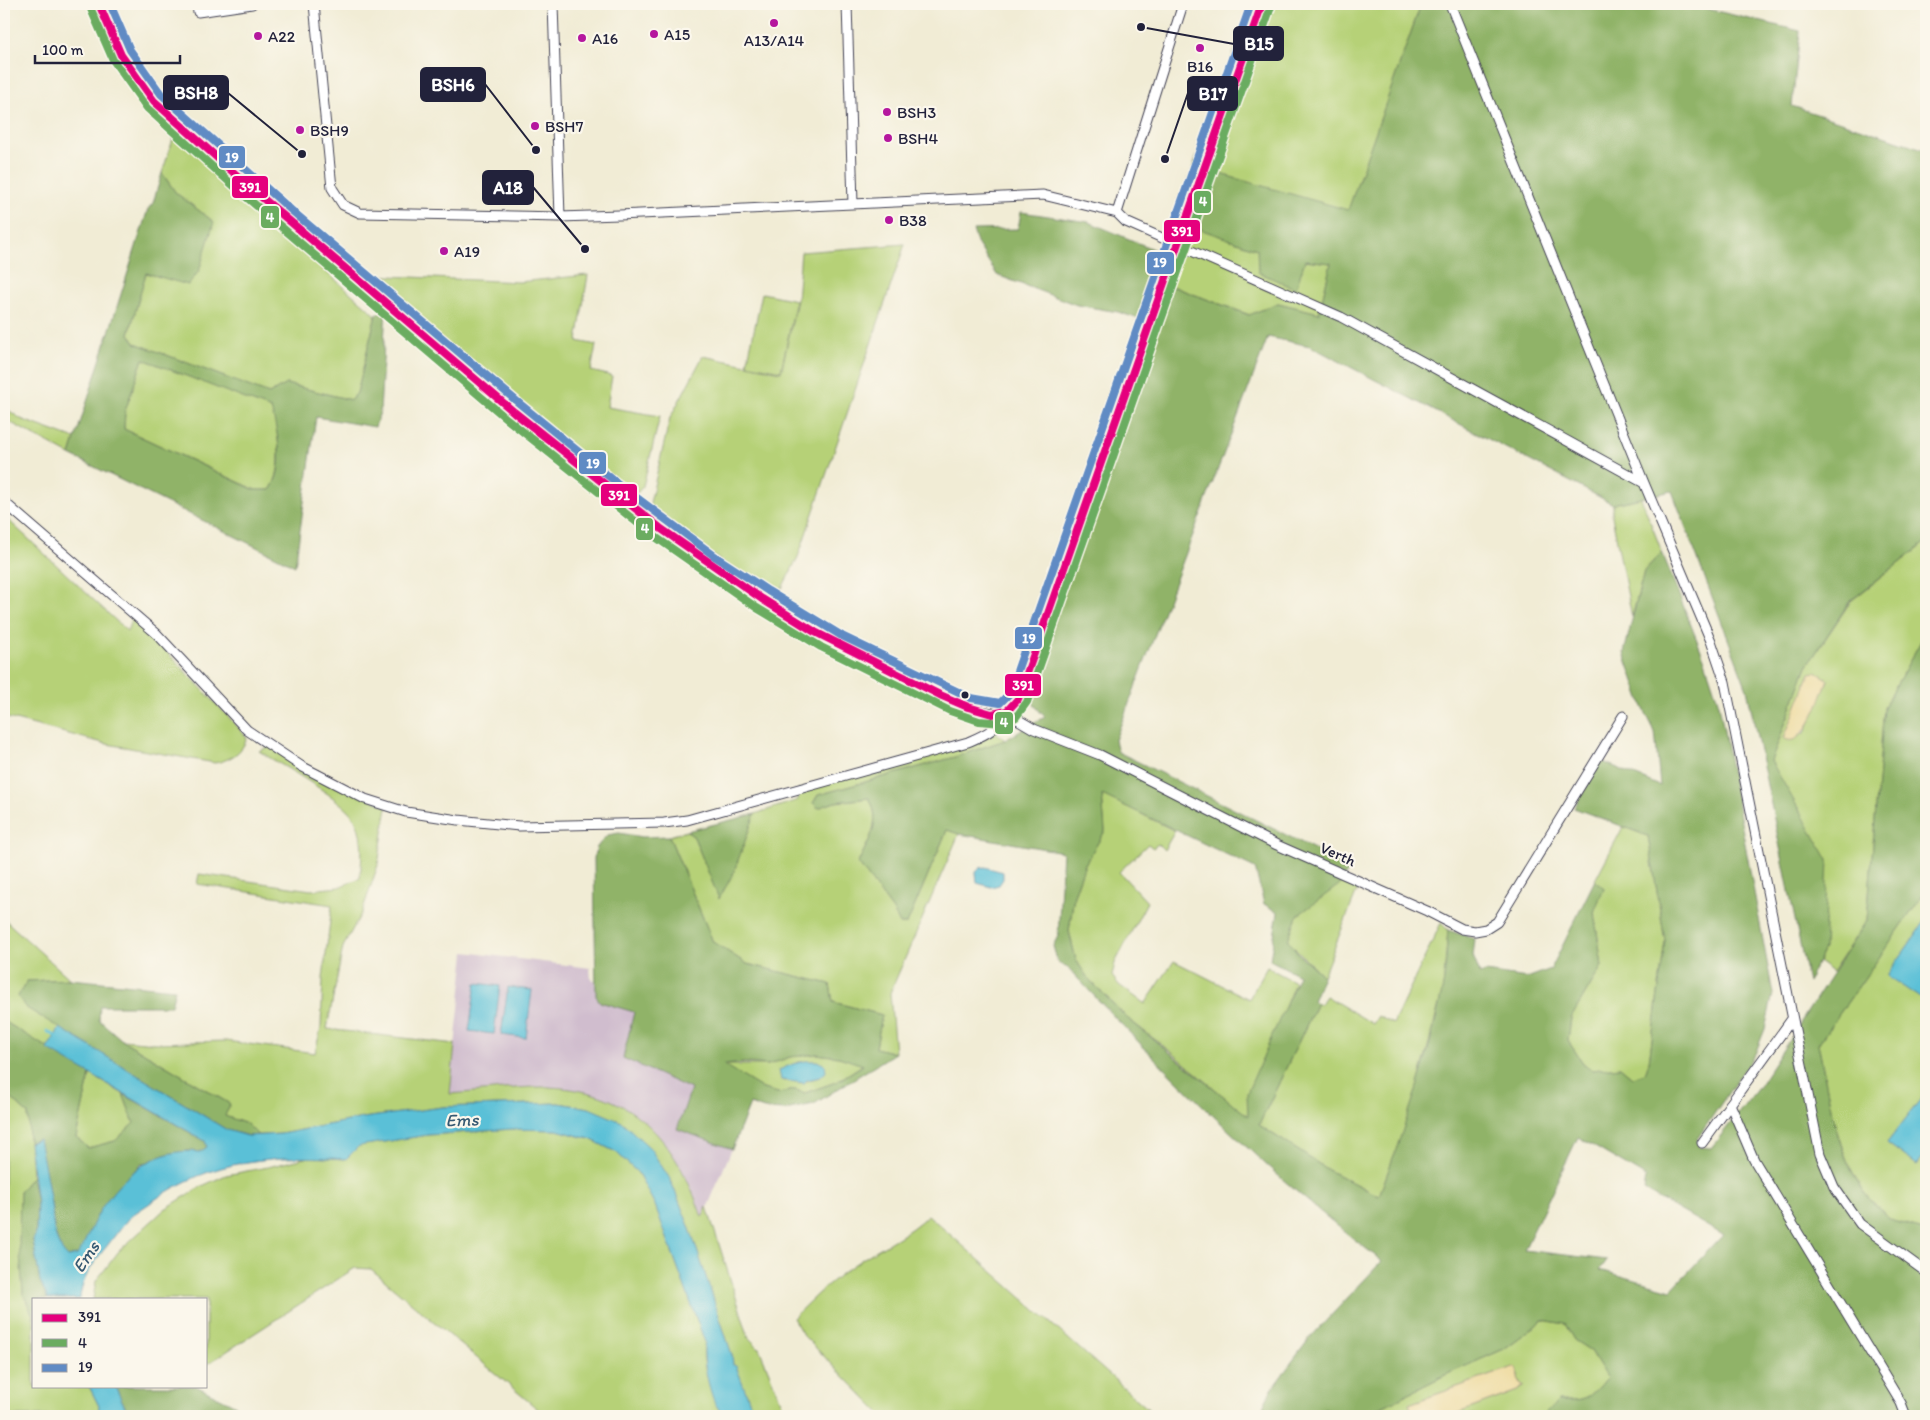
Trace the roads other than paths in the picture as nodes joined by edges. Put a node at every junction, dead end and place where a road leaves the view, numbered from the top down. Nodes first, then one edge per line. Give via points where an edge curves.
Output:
1 (100, 4) edge
2 (197, 4) edge
3 (252, 4) edge
4 (314, 4) edge
5 (553, 4) edge
6 (847, 4) edge
7 (1183, 4) edge
8 (1262, 4) edge
9 (1450, 4) edge
10 (853, 204) junction
11 (1117, 213) junction
12 (560, 217) junction
13 (1178, 244) junction
14 (1644, 483) junction
15 (4, 502) edge
16 (1005, 712) junction
17 (1623, 716) dead end
18 (1792, 1019) junction
19 (1730, 1104) junction
20 (1702, 1143) dead end
21 (1926, 1272) edge
22 (1906, 1416) edge

1 - 16 street, Verth via 121,56 154,101 398,313 616,496 740,584 818,634 962,704 985,712
2 - 3 street via 198,12
4 - 12 street via 332,188 343,205 360,213
5 - 12 street
6 - 10 street
7 - 11 street
8 - 13 street
9 - 14 street
10 - 11 street via 1043,195
10 - 12 street
11 - 13 street via 1126,222
13 - 14 street via 1341,317
13 - 16 street via 1018,699
14 - 18 street via 1711,641 1727,689
15 - 16 street via 157,634 247,730 316,775 365,799 406,812 519,826 664,824 968,742 993,730 1001,723
16 - 17 street, Verth via 1034,729 1100,755 1277,845 1462,929 1475,931 1497,922
18 - 19 street
18 - 21 street via 1820,1154 1834,1187 1860,1224
19 - 20 street
19 - 22 street via 1754,1160

